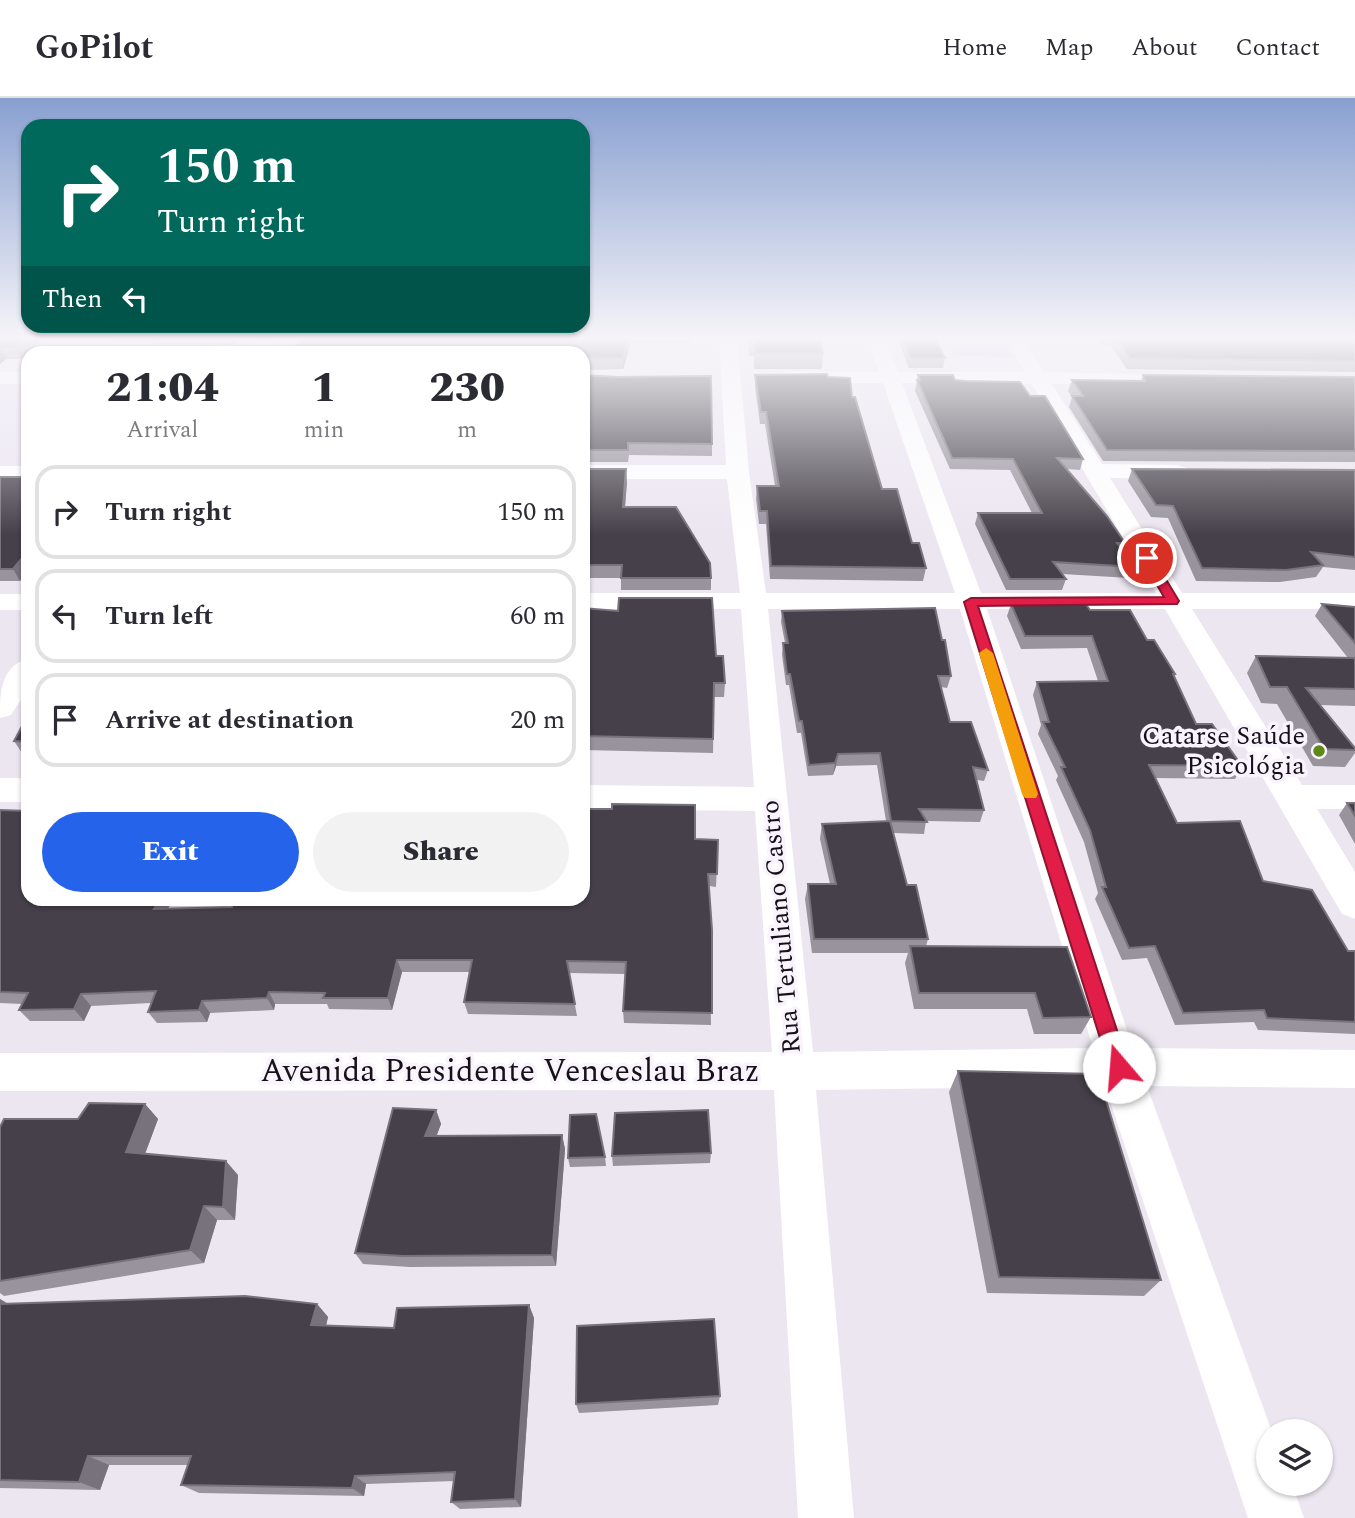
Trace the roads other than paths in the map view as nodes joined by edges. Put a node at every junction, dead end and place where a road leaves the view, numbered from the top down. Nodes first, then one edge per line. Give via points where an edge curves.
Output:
1 (739, 403) edge
2 (899, 403) edge
3 (1055, 403) edge
4 (1096, 471) junction
5 (590, 472) edge
6 (738, 472) junction
7 (1205, 472) edge
8 (0, 473) edge
9 (21, 473) edge
10 (590, 601) edge
11 (754, 601) junction
12 (1172, 601) junction
13 (1355, 601) edge
14 (0, 602) edge
15 (21, 602) edge
16 (971, 602) junction
17 (21, 678) edge
18 (0, 708) edge
19 (0, 790) edge
20 (21, 790) edge
21 (590, 797) edge
22 (1293, 797) junction
23 (1355, 797) edge
24 (770, 799) junction
25 (1355, 904) edge
26 (1119, 1067) junction
27 (1355, 1069) edge
28 (794, 1071) junction
29 (0, 1072) edge
30 (826, 1518) edge
31 (1276, 1518) edge

1 - 6 street, Rua Tertuliano Castro
2 - 16 street
3 - 4 street
4 - 7 street
4 - 12 street
5 - 6 street
6 - 11 street, Rua Tertuliano Castro
8 - 9 street
10 - 11 street
11 - 16 street
11 - 24 street, Rua Tertuliano Castro
12 - 13 street
12 - 16 street
12 - 22 street
14 - 15 street
16 - 26 street
17 - 18 street
19 - 20 street
21 - 24 street
22 - 23 street
22 - 25 street
24 - 28 street, Rua Tertuliano Castro
26 - 27 street, Avenida Presidente Venceslau Braz
26 - 28 street, Avenida Presidente Venceslau Braz
26 - 31 street
28 - 29 street, Avenida Presidente Venceslau Braz
28 - 30 street, Rua Tertuliano Castro

